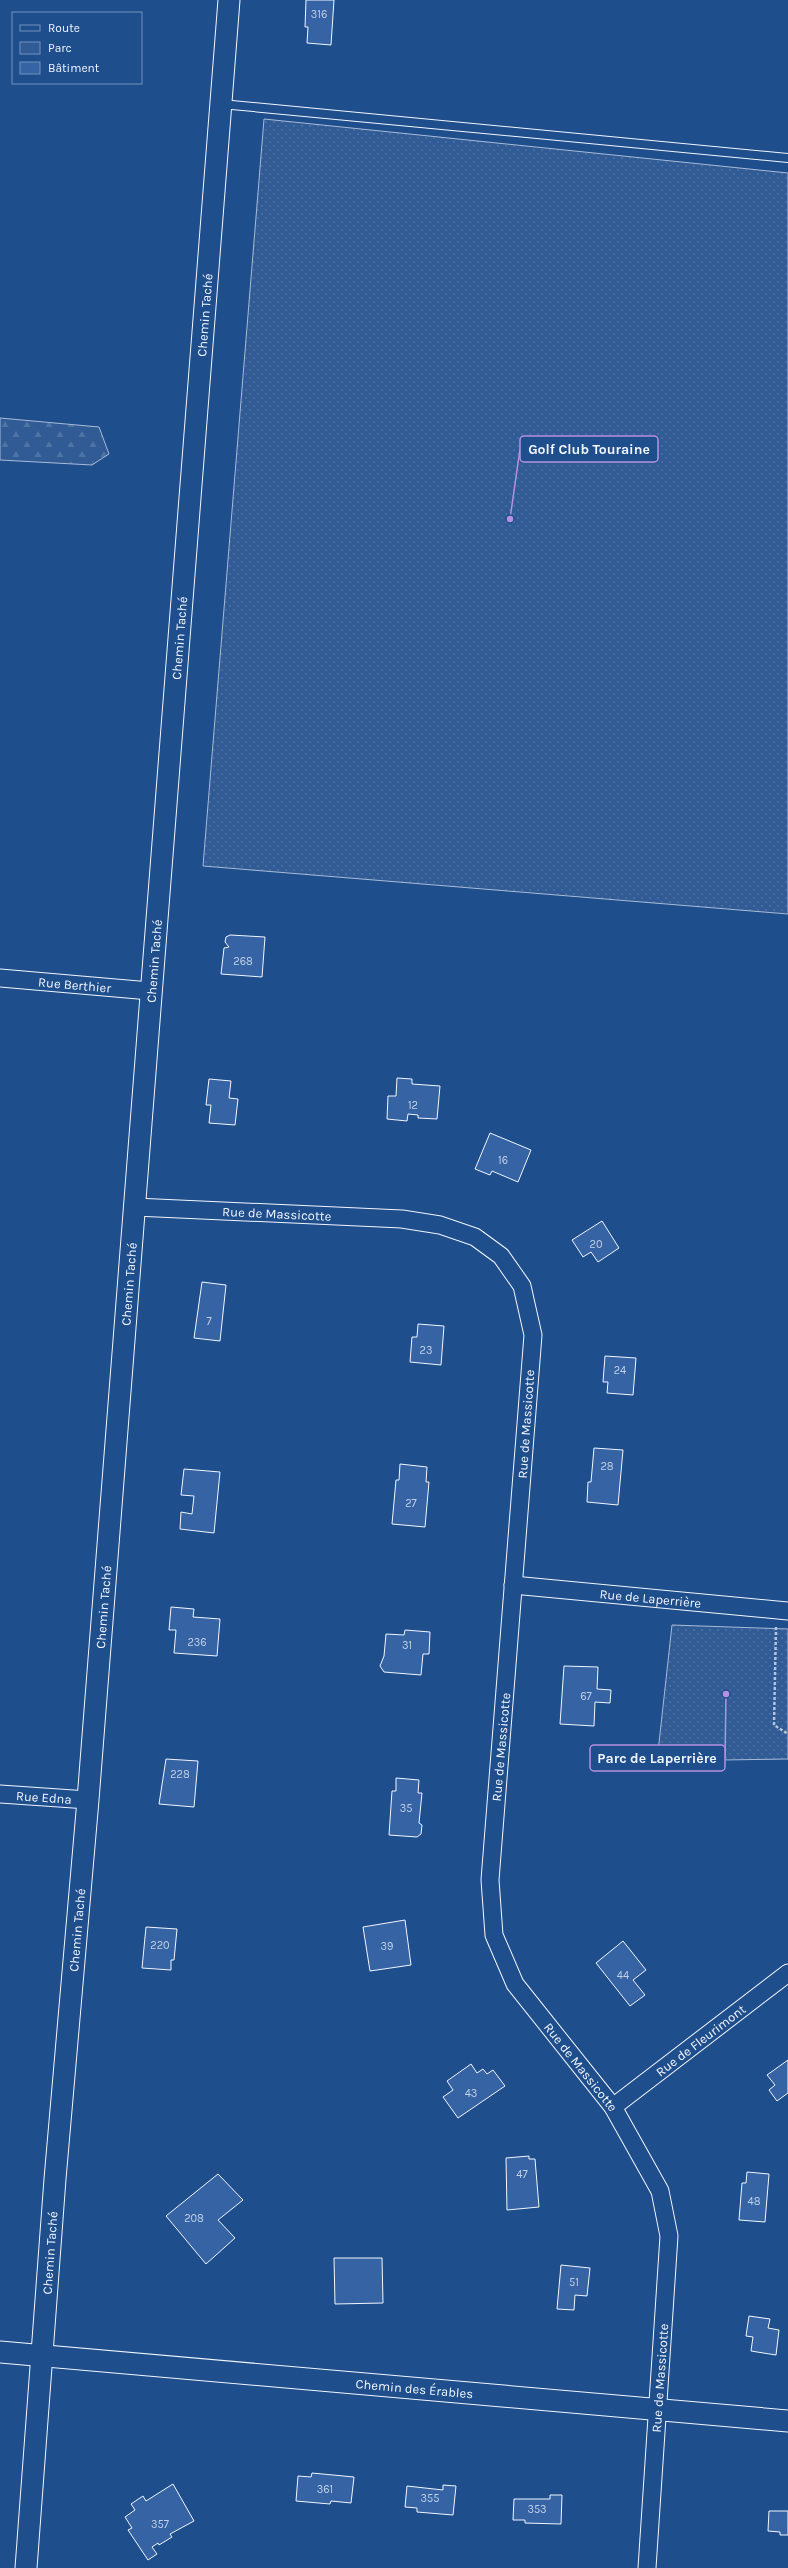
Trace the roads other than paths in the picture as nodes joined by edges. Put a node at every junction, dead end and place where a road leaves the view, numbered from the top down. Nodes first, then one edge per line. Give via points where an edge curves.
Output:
1 (229, 0) edge
2 (220, 104) junction
3 (788, 158) edge
4 (0, 978) edge
5 (150, 991) junction
6 (135, 1207) junction
7 (513, 1585) junction
8 (782, 1611) edge
9 (0, 1794) edge
10 (88, 1800) junction
11 (788, 1973) edge
12 (613, 2107) junction
13 (0, 2352) edge
14 (41, 2355) junction
15 (658, 2411) junction
16 (788, 2421) edge
17 (26, 2568) edge
18 (647, 2568) edge

1 - 2 street, Chemin Taché
2 - 3 lane
2 - 5 street, Chemin Taché
4 - 5 street, Rue Berthier
5 - 6 street, Chemin Taché
6 - 7 street, Rue de Massicotte via 402,1219 440,1225 475,1237 501,1256 522,1286 533,1335
6 - 10 street, Chemin Taché
7 - 8 street, Rue de Laperrière
7 - 12 street, Rue de Massicotte via 490,1880 494,1935 515,1984
9 - 10 street, Rue Edna
10 - 14 street, Chemin Taché
11 - 12 street, Rue de Fleurimont
12 - 15 street, Rue de Massicotte via 660,2191 669,2236
13 - 14 street, Chemin des Érables
14 - 15 street, Chemin des Érables
14 - 17 street, Chemin Taché
15 - 16 street, Chemin des Érables
15 - 18 street, Rue de Massicotte

